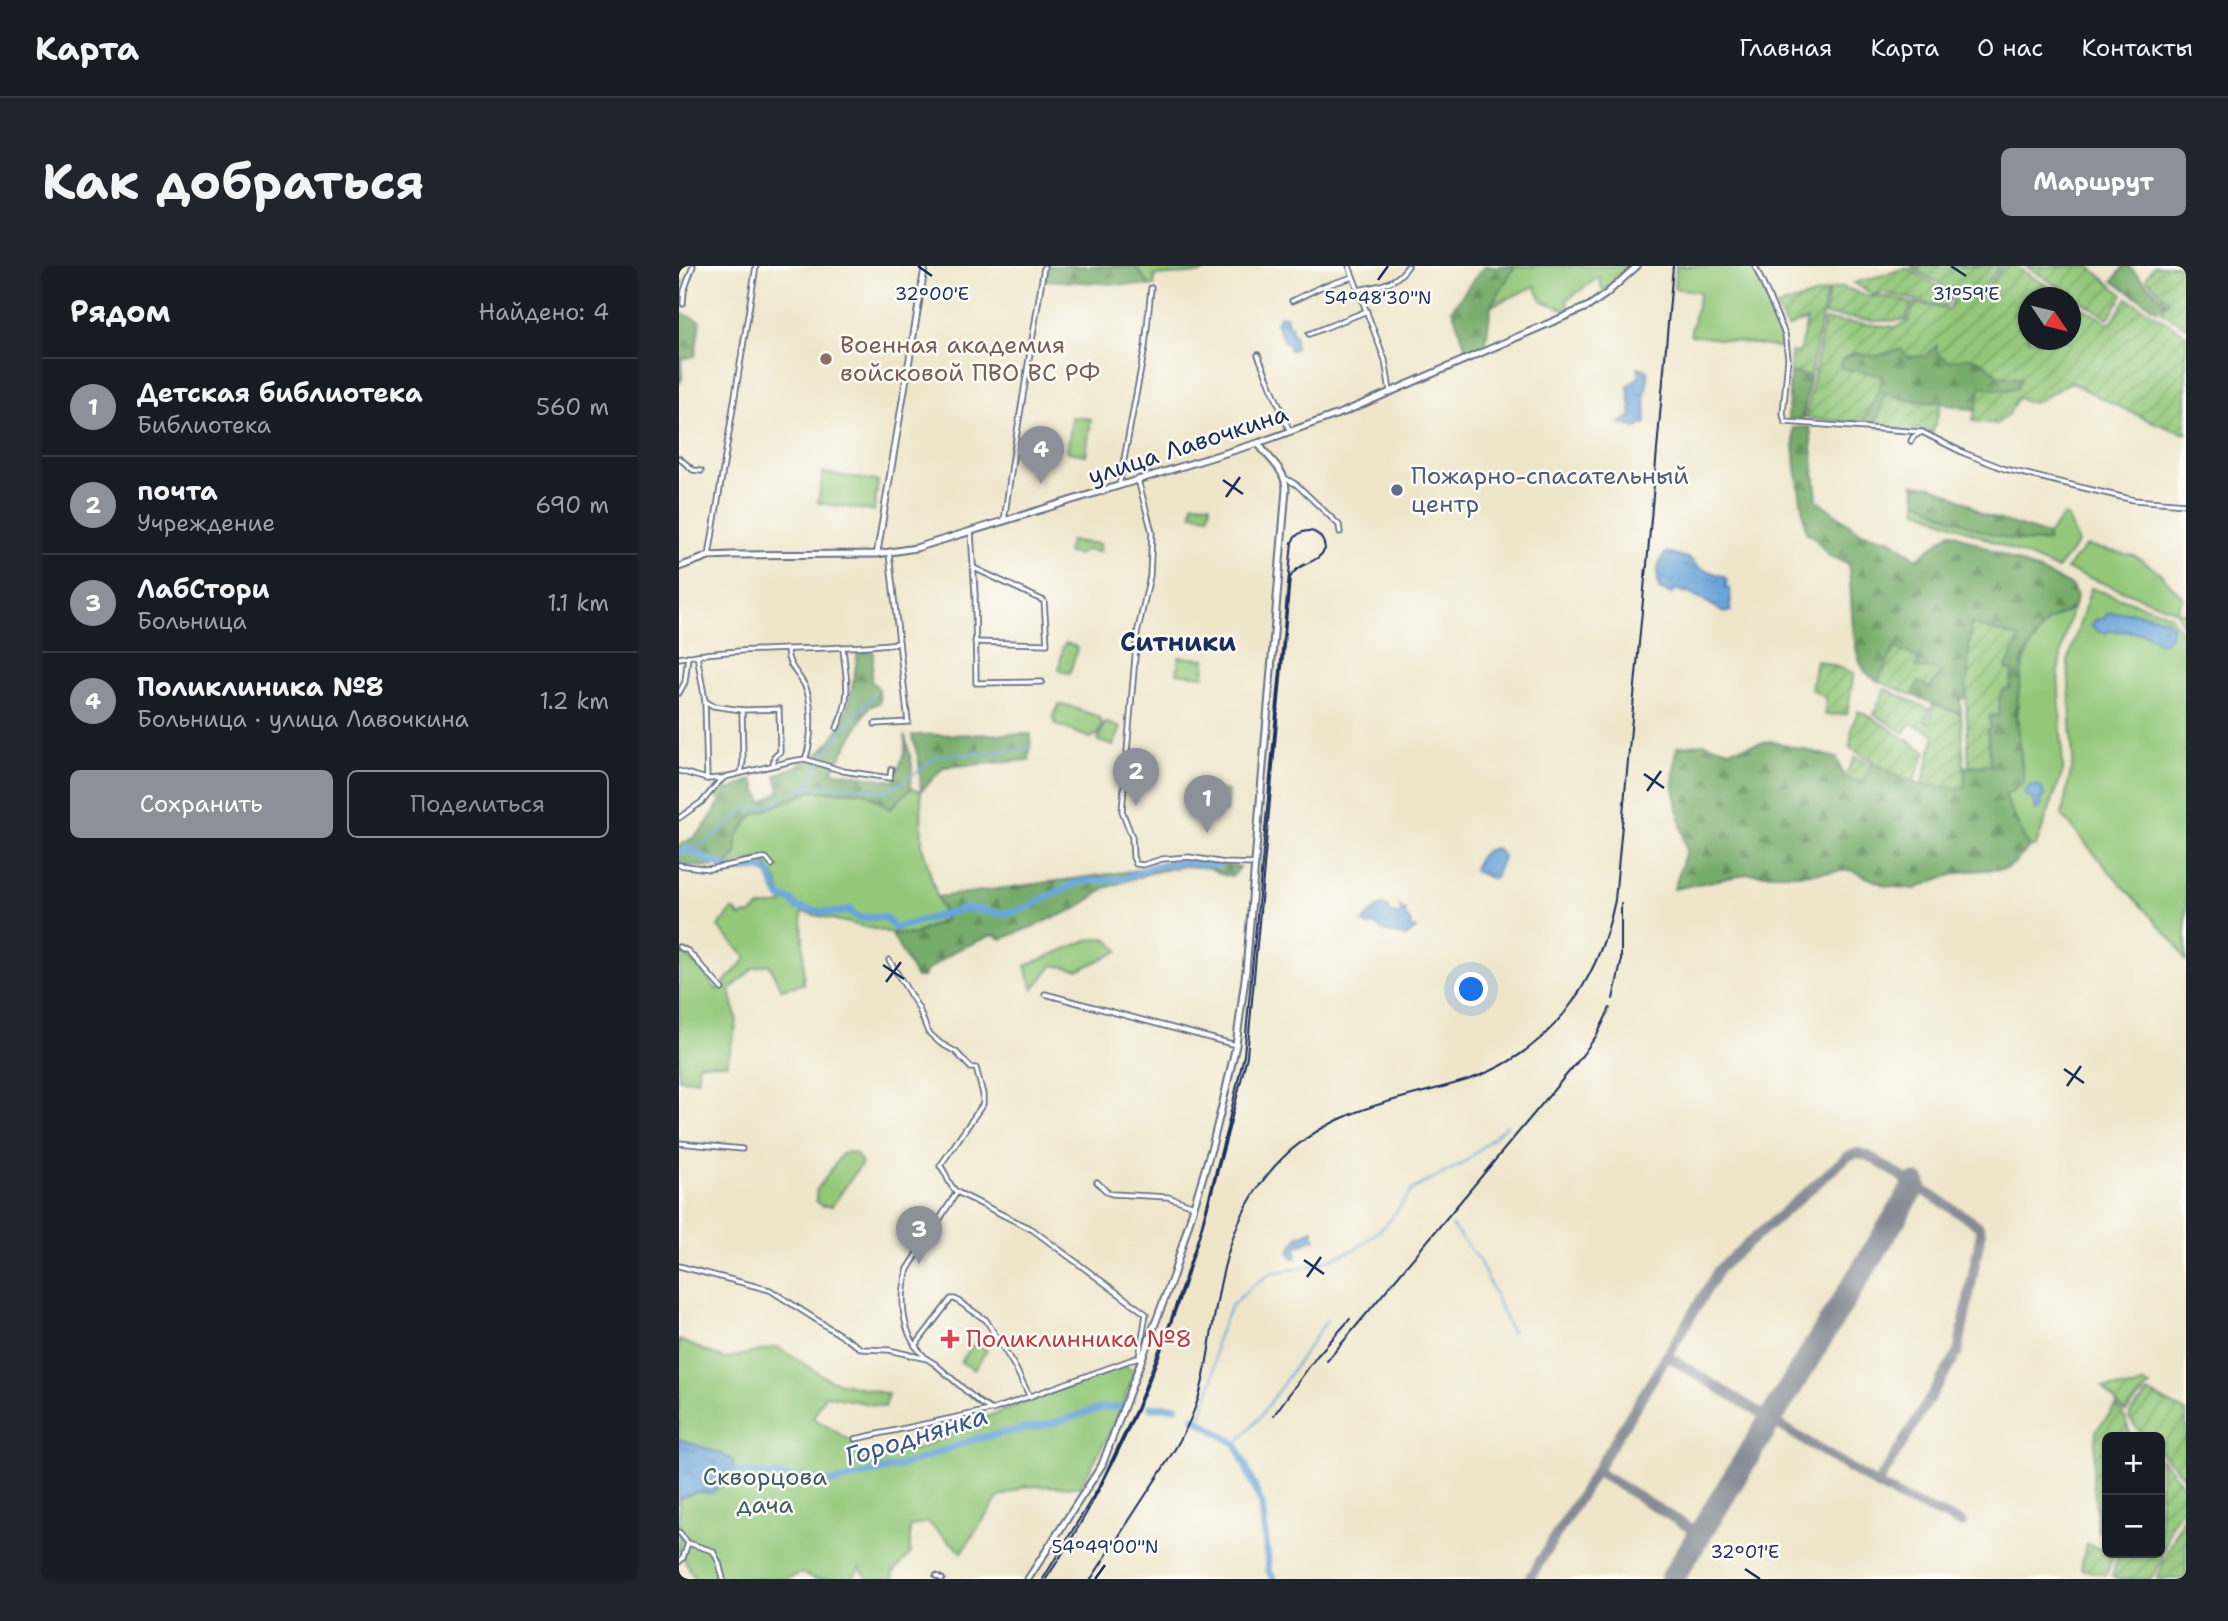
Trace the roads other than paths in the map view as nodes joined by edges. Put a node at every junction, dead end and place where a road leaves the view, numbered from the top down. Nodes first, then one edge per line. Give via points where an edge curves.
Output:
1 (693, 266) edge
2 (756, 266) edge
3 (925, 266) edge
4 (1349, 266) edge
5 (1355, 266) edge
6 (1408, 266) edge
7 (1626, 266) edge
8 (1637, 266) edge
9 (1755, 266) edge
10 (1044, 267) edge
11 (1631, 272) junction
12 (1352, 274) junction
13 (1151, 288) dead end
14 (1359, 290) junction
15 (1292, 301) dead end
16 (683, 304) dead end
17 (1367, 311) junction
18 (1309, 334) dead end
19 (1258, 355) dead end
20 (1390, 391) junction
21 (1290, 432) junction
22 (1922, 432) junction
23 (1911, 441) dead end
24 (1258, 443) junction
25 (679, 458) edge
26 (701, 471) dead end
27 (1285, 478) junction
28 (1138, 480) junction
29 (1119, 486) junction
30 (2186, 505) edge
31 (1004, 521) junction
32 (971, 532) junction
33 (1340, 532) dead end
34 (877, 554) junction
35 (889, 554) junction
36 (709, 556) junction
37 (679, 567) edge
38 (974, 568) junction
39 (975, 642) junction
40 (899, 643) junction
41 (843, 647) junction
42 (787, 651) junction
43 (698, 655) junction
44 (688, 656) junction
45 (679, 658) edge
46 (1042, 682) dead end
47 (679, 693) edge
48 (705, 701) junction
49 (742, 710) junction
50 (876, 724) dead end
51 (837, 728) dead end
52 (805, 760) junction
53 (773, 765) junction
54 (891, 769) dead end
55 (679, 771) edge
56 (741, 773) junction
57 (725, 777) junction
58 (706, 779) junction
59 (679, 817) edge
60 (1254, 864) junction
61 (679, 865) edge
62 (772, 865) dead end
63 (679, 947) edge
64 (889, 960) dead end
65 (722, 989) dead end
66 (1045, 994) dead end
67 (1235, 1045) junction
68 (679, 1143) edge
69 (742, 1149) dead end
70 (1097, 1182) dead end
71 (957, 1192) junction
72 (1194, 1206) junction
73 (679, 1266) edge
74 (915, 1346) junction
75 (1141, 1358) junction
76 (927, 1359) junction
77 (1030, 1397) junction
78 (992, 1410) junction
79 (855, 1439) dead end
80 (679, 1532) edge
81 (688, 1543) junction
82 (679, 1562) edge
83 (936, 1576) dead end
84 (723, 1579) edge
85 (942, 1579) edge
86 (1028, 1579) edge

1 - 16 street
2 - 36 street
3 - 34 street
4 - 12 street
5 - 12 street
6 - 14 street via 1387,284
7 - 11 street
8 - 11 main road, улица Лавочкина
9 - 22 street via 1785,334 1789,358 1785,422
10 - 31 street
11 - 20 main road, улица Лавочкина via 1588,306
12 - 14 street
12 - 15 street
13 - 29 street
14 - 17 street
17 - 18 street
17 - 20 street via 1385,360
19 - 21 street
20 - 21 main road, улица Лавочкина
21 - 24 main road, улица Лавочкина
22 - 23 street
22 - 30 street via 2005,469 2134,500
24 - 27 main road
24 - 28 main road, улица Лавочкина
25 - 26 street
27 - 33 street via 1339,525
27 - 60 main road
28 - 29 main road, улица Лавочкина
28 - 60 street via 1152,532 1150,576 1135,648 1122,811 1132,837 1133,858 1143,866 1162,859 1189,858
29 - 31 main road, улица Лавочкина
31 - 32 main road, улица Лавочкина
32 - 35 main road, улица Лавочкина
32 - 38 street
34 - 35 main road, улица Лавочкина
34 - 36 main road, улица Лавочкина
35 - 40 street
36 - 37 main road, улица Лавочкина
38 - 39 street
38 - 39 street via 1044,601 1047,643
39 - 46 street via 976,683
40 - 41 street
40 - 50 street via 908,722
41 - 42 street
41 - 51 street via 848,684
42 - 43 street via 748,649
42 - 52 street via 808,697 810,742
43 - 44 street
43 - 48 street
44 - 45 street
44 - 47 street
48 - 49 street
48 - 58 street
49 - 53 street via 779,709 780,752 773,757
49 - 56 street
52 - 53 street
52 - 54 street via 890,778
53 - 56 street
55 - 58 street
56 - 57 street
57 - 58 street
57 - 59 street via 703,801
60 - 67 main road
61 - 62 street via 709,869 766,858
63 - 65 street
64 - 71 street via 928,1032 976,1068 983,1104 940,1166
66 - 67 street
67 - 72 main road
68 - 69 street
70 - 72 street via 1112,1194 1168,1197
71 - 74 street via 908,1269 904,1283 905,1322
71 - 75 street via 1033,1230 1146,1314
72 - 75 main road
73 - 76 street via 770,1290 862,1349
74 - 76 street
74 - 77 street via 955,1299 986,1320
75 - 77 street
75 - 86 main road via 1102,1465
76 - 78 street
77 - 78 street
78 - 79 street
80 - 81 street
81 - 82 street
81 - 84 street via 713,1551
83 - 85 street

